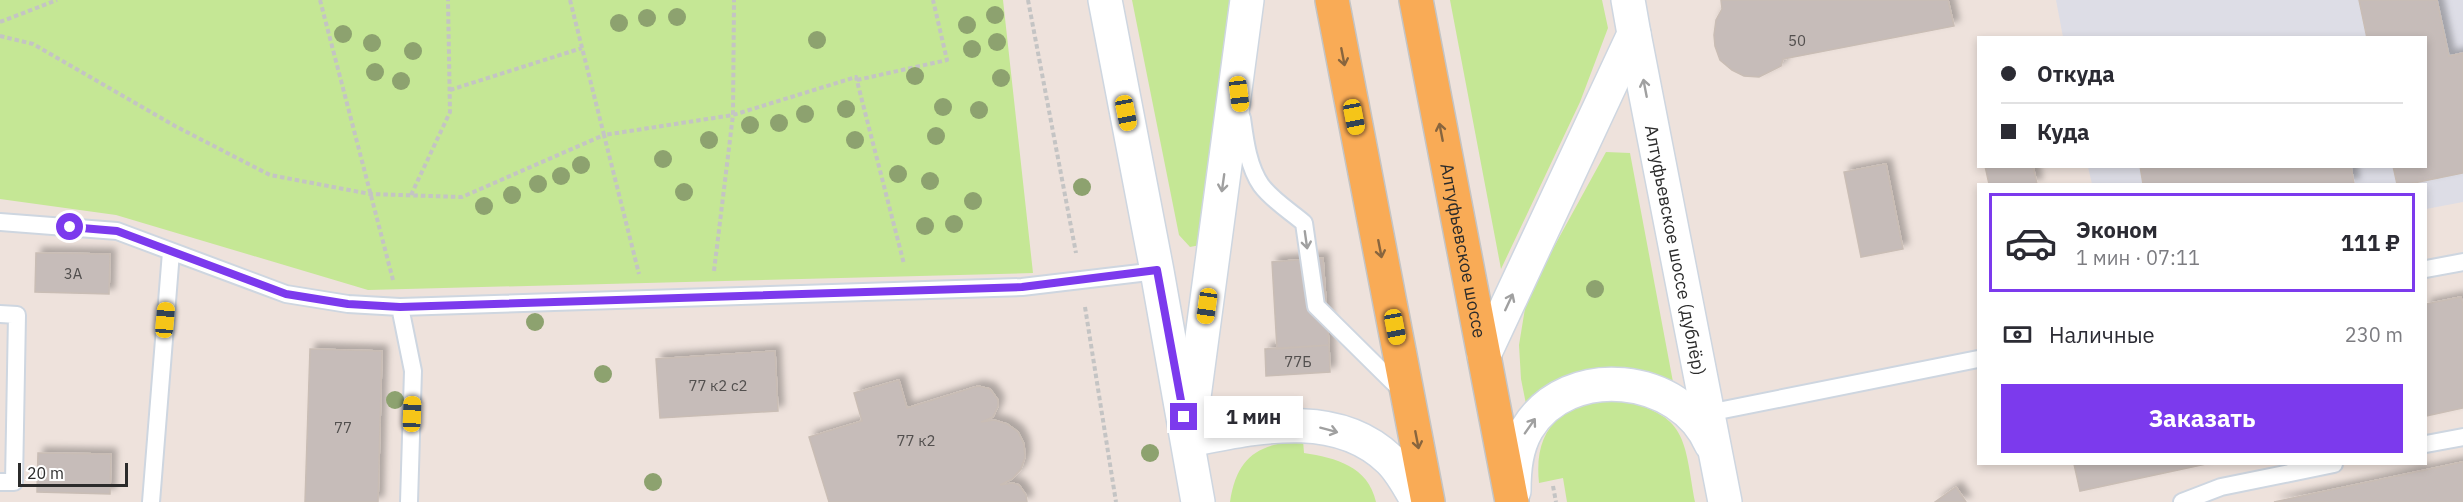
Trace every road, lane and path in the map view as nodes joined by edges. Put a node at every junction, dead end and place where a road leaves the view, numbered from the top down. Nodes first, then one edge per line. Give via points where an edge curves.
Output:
1 (57, 0) edge
2 (320, 0) edge
3 (448, 0) edge
4 (570, 0) edge
5 (734, 0) edge
6 (933, 0) edge
7 (1105, 0) edge
8 (1247, 0) edge
9 (1332, 0) edge
10 (1416, 0) edge
11 (1628, 0) edge
12 (0, 22) edge
13 (1634, 34) junction
14 (0, 36) edge
15 (582, 48) junction
16 (1237, 78) junction
17 (857, 80) junction
18 (450, 90) junction
19 (733, 115) junction
20 (604, 135) junction
21 (370, 194) junction
22 (411, 195) junction
23 (0, 222) edge
24 (171, 252) junction
25 (2463, 261) edge
26 (2427, 269) edge
27 (1158, 276) junction
28 (1210, 284) junction
29 (911, 291) junction
30 (711, 298) junction
31 (646, 300) junction
32 (400, 307) junction
33 (0, 314) edge
34 (1484, 355) junction
35 (1977, 359) edge
36 (1408, 397) junction
37 (1708, 413) junction
38 (2463, 437) edge
39 (1189, 440) junction
40 (2427, 444) edge
41 (1716, 455) junction
42 (2329, 465) edge
43 (0, 482) edge
44 (1553, 486) dead end
45 (151, 502) edge
46 (409, 502) edge
47 (1198, 502) edge
48 (1418, 502) edge
49 (1428, 502) edge
50 (1514, 502) edge
51 (1556, 502) edge
52 (1725, 502) edge
53 (2182, 502) edge

1 - 12 path
2 - 21 path
3 - 18 path
4 - 15 path
5 - 19 path
6 - 17 path via 947,60
7 - 27 street
8 - 16 street
9 -> 36 main road
34 -> 10 main road, Алтуфьевское шоссе
11 - 13 street, Алтуфьевское шоссе (дублёр)
34 -> 13 street
37 -> 13 street, Алтуфьевское шоссе (дублёр)
14 - 21 path via 33,44 175,126 270,174
15 - 18 path
15 - 20 path
16 -> 28 street
16 -> 36 lane via 1246,146 1253,168 1262,185 1304,223 1316,306
17 - 19 path via 856,77
17 - 29 path
18 - 22 path via 450,112
19 - 20 path
19 - 30 path
20 - 22 path via 462,196
20 - 31 path
21 - 22 path
21 - 32 path
23 - 24 lane via 117,231
24 - 32 lane via 286,294
24 - 45 lane
25 - 26 lane
27 - 28 street
27 - 29 lane
27 - 39 street
28 - 39 street
29 - 30 lane
30 - 31 lane
31 - 32 lane
32 - 46 lane via 413,371
33 - 43 lane via 17,315 14,482
34 - 50 main road, Алтуфьевское шоссе
35 - 37 lane
36 -> 49 main road
37 - 41 street, Алтуфьевское шоссе (дублёр)
38 - 40 lane
39 - 47 street
39 -> 48 street via 1281,425 1303,424 1331,430 1374,448 1390,461
50 -> 41 street via 1518,447 1528,428 1558,398 1586,387 1635,386 1665,396 1699,424
41 - 52 street, Алтуфьевское шоссе (дублёр)
42 - 53 lane via 2221,487
44 - 51 path

